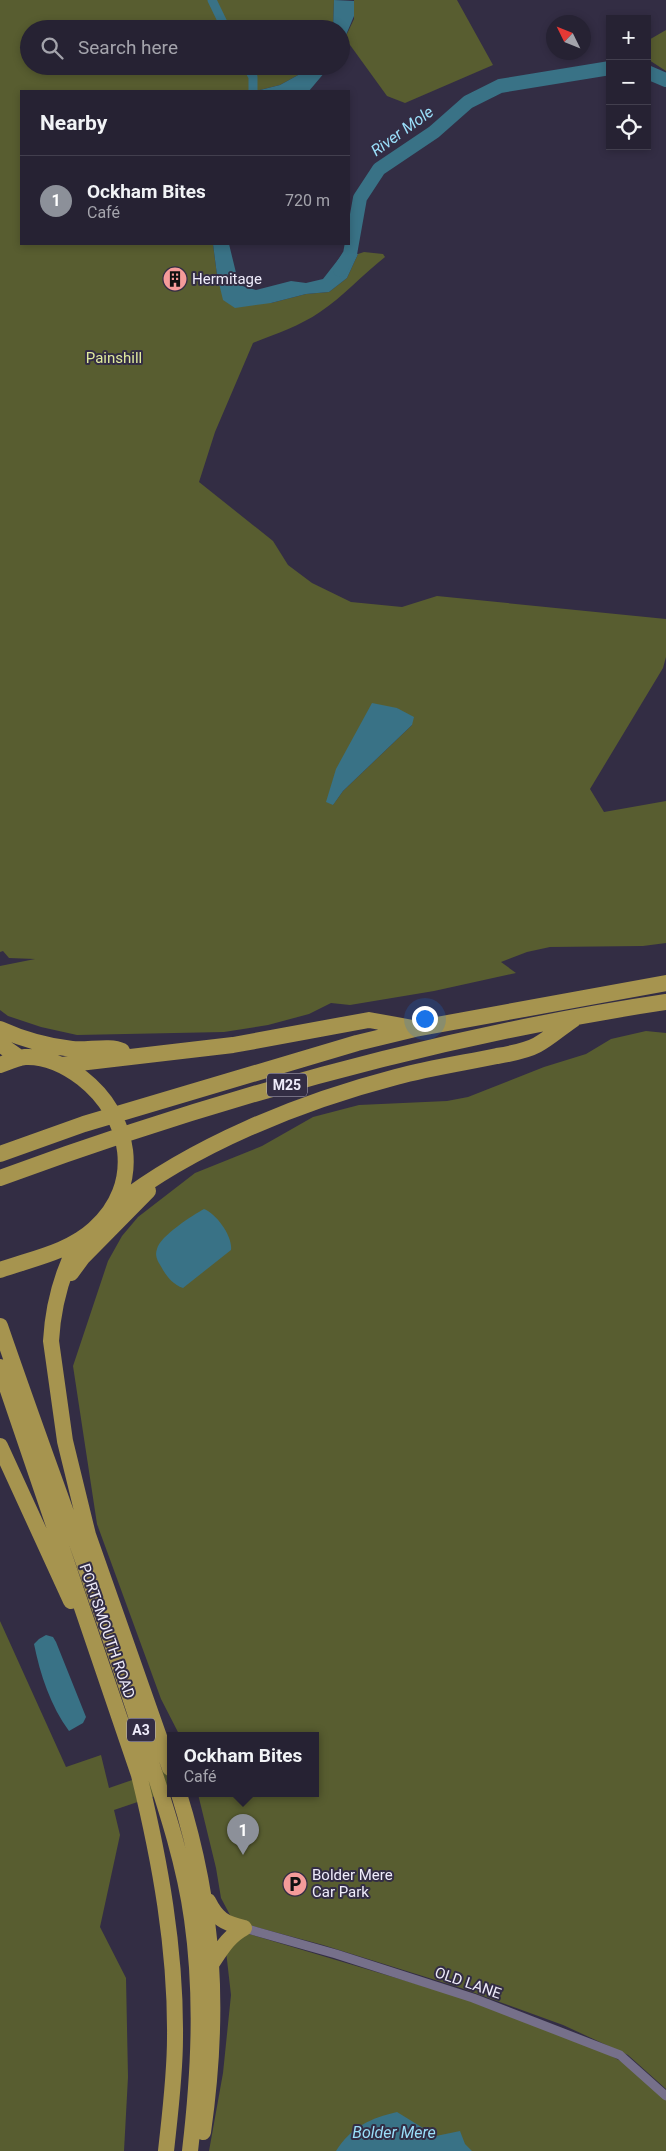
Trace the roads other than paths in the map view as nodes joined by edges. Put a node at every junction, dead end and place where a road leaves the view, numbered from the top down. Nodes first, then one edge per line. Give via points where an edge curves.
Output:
1 (666, 983) edge
2 (666, 1002) edge
3 (580, 1015) junction
4 (415, 1029) junction
5 (0, 1030) edge
6 (0, 1044) edge
7 (133, 1056) junction
8 (20, 1058) junction
9 (0, 1065) edge
10 (62, 1065) junction
11 (0, 1154) edge
12 (181, 1162) junction
13 (0, 1178) edge
14 (115, 1206) junction
15 (80, 1240) junction
16 (0, 1270) edge
17 (61, 1285) junction
18 (0, 1326) edge
19 (0, 1367) edge
20 (0, 1446) edge
21 (91, 1635) junction
22 (167, 1759) edge
23 (180, 1797) edge
24 (202, 1887) junction
25 (244, 1928) junction
26 (212, 1963) junction
27 (666, 2096) edge
28 (166, 2151) edge
29 (190, 2151) edge
30 (199, 2151) edge

1 - 4 highway, M25
2 - 3 highway, M25
3 - 12 highway, M25 via 536,1046 420,1071 327,1098 233,1136
3 - 13 highway, M25 via 386,1058 250,1096 93,1144
4 - 7 highway, M25 via 369,1020 233,1045
4 - 11 highway, M25 via 93,1121
5 - 7 highway, M25 via 55,1046 88,1050 116,1048
6 - 8 highway
7 - 10 highway, M25
8 - 9 highway
8 - 10 highway via 36,1058
10 - 14 highway via 91,1085 106,1101 119,1126 125,1151 124,1180
12 - 14 highway
12 - 17 highway, M25 via 166,1181 144,1195 95,1244
14 - 15 highway
15 - 16 highway
15 - 17 highway, A3 via 64,1271
17 - 22 highway, A3 via 51,1341 65,1441 88,1535
18 - 29 highway, PORTSMOUTH ROAD / A3 via 124,1676 174,1837 192,1918 199,2000 197,2082
19 - 21 highway, PORTSMOUTH ROAD / A3
20 - 21 highway, A3 via 59,1577
21 - 28 highway, PORTSMOUTH ROAD / A3 via 140,1776 156,1845 173,1973 175,2038
23 - 24 highway
24 - 25 highway via 214,1913 223,1921
24 - 26 highway
25 - 26 highway via 225,1942
25 - 27 street, OLD LANE via 473,1998 620,2055
26 - 30 highway via 212,2047

